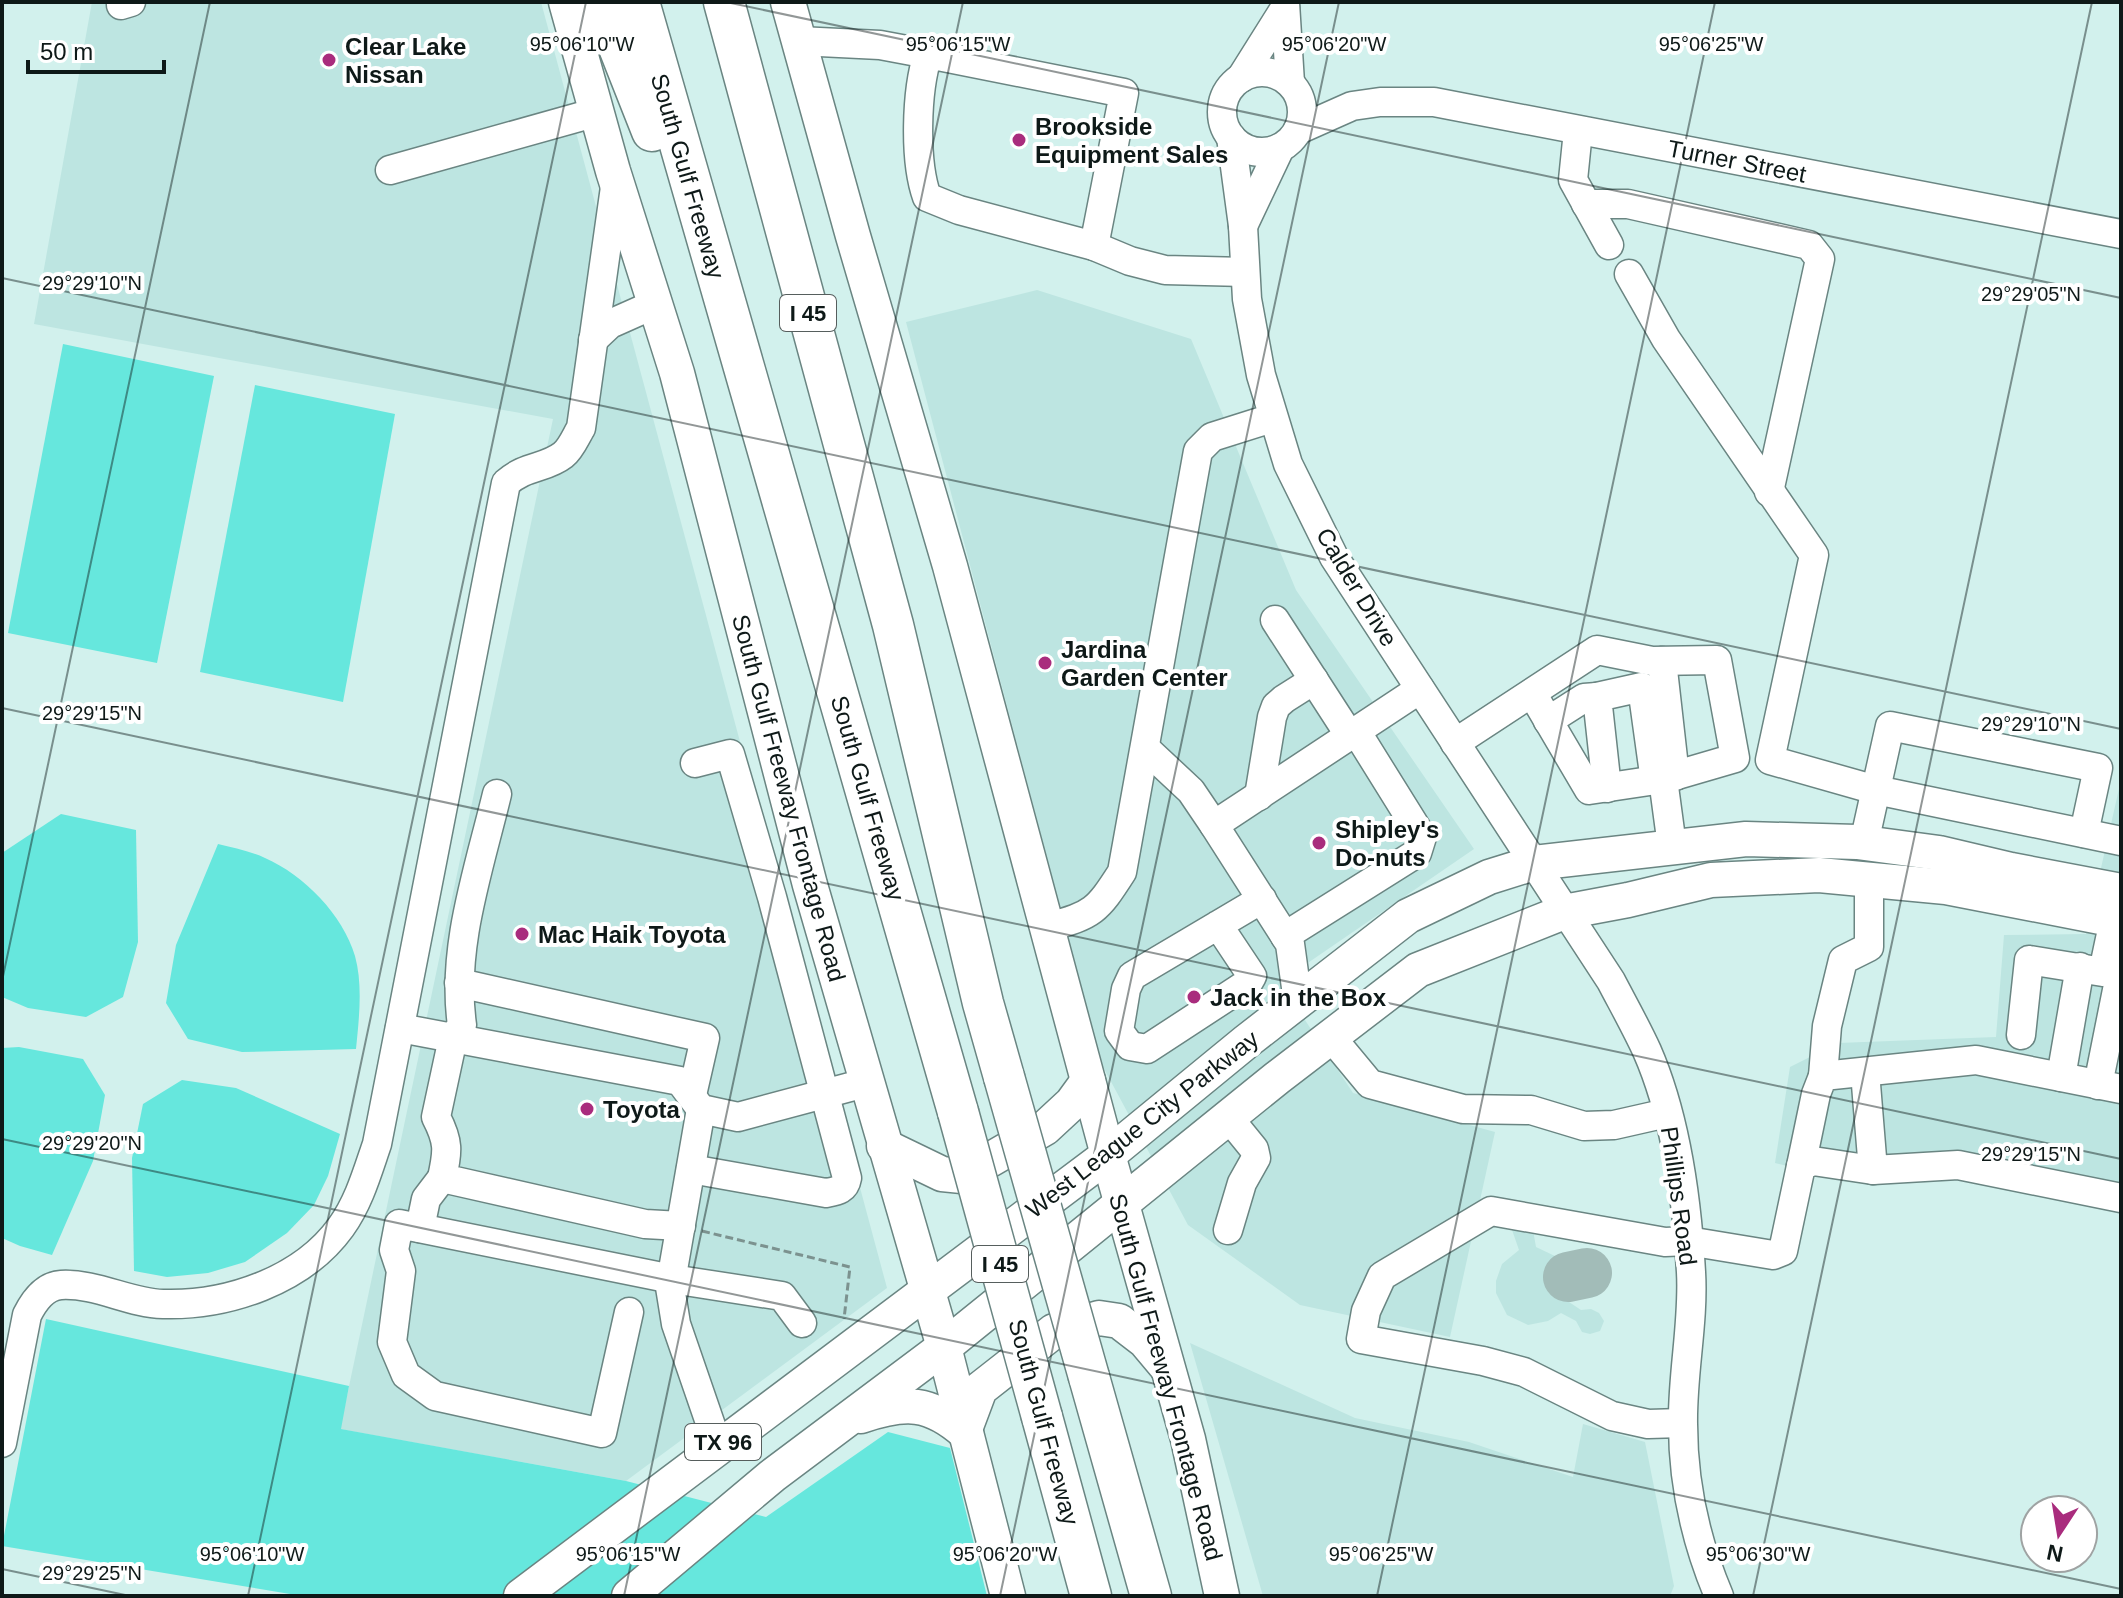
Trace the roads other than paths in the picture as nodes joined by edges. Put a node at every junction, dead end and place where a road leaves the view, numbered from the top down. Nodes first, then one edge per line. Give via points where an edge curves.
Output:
1 (121, 2) edge
2 (131, 2) edge
3 (566, 2) edge
4 (601, 2) edge
5 (639, 2) edge
6 (724, 2) edge
7 (752, 2) edge
8 (788, 2) edge
9 (1285, 5) edge
10 (799, 41) junction
11 (928, 54) junction
12 (1241, 78) junction
13 (1292, 86) junction
14 (1352, 106) junction
15 (597, 112) junction
16 (1578, 131) junction
17 (1231, 137) junction
18 (1289, 139) junction
19 (390, 170) dead end
20 (616, 180) junction
21 (1586, 204) junction
22 (1243, 226) junction
23 (2121, 234) edge
24 (1609, 245) dead end
25 (1094, 246) junction
26 (1245, 272) junction
27 (1629, 274) dead end
28 (655, 304) junction
29 (593, 340) junction
30 (1272, 418) junction
31 (1769, 492) junction
32 (786, 514) junction
33 (1275, 620) dead end
34 (1662, 661) junction
35 (1314, 680) junction
36 (1420, 689) junction
37 (1532, 693) junction
38 (1597, 697) junction
39 (1548, 721) junction
40 (918, 731) junction
41 (1353, 734) junction
42 (1455, 743) junction
43 (1145, 748) junction
44 (1735, 758) junction
45 (1770, 760) junction
46 (695, 763) dead end
47 (1175, 778) junction
48 (1665, 779) junction
49 (1607, 788) junction
50 (1876, 790) junction
51 (1137, 791) junction
52 (497, 794) dead end
53 (1259, 796) junction
54 (1214, 825) junction
55 (2084, 833) junction
56 (2121, 841) edge
57 (1864, 843) junction
58 (1672, 846) junction
59 (1534, 863) junction
60 (1869, 880) junction
61 (1262, 899) junction
62 (2119, 911) edge
63 (1564, 912) junction
64 (1218, 925) junction
65 (1048, 927) junction
66 (1288, 940) junction
67 (1337, 971) junction
68 (2106, 973) edge
69 (459, 983) junction
70 (1298, 1002) junction
71 (400, 1028) junction
72 (2021, 1035) dead end
73 (1331, 1037) junction
74 (453, 1038) junction
75 (1865, 1072) junction
76 (1823, 1076) junction
77 (2061, 1077) junction
78 (1088, 1081) junction
79 (865, 1083) junction
80 (2110, 1087) edge
81 (824, 1094) junction
82 (697, 1102) junction
83 (1667, 1113) junction
84 (1228, 1117) junction
85 (884, 1146) junction
86 (1108, 1155) junction
87 (1801, 1166) junction
88 (691, 1169) junction
89 (1873, 1170) junction
90 (442, 1178) junction
91 (2121, 1198) edge
92 (1122, 1203) junction
93 (681, 1226) junction
94 (420, 1228) junction
95 (1228, 1230) dead end
96 (1688, 1241) junction
97 (672, 1279) junction
98 (927, 1290) junction
99 (629, 1312) dead end
100 (802, 1323) dead end
101 (944, 1347) junction
102 (11, 1352) edge
103 (1168, 1369) junction
104 (845, 1421) junction
105 (1682, 1423) junction
106 (966, 1431) junction
107 (2, 1443) edge
108 (718, 1446) junction
109 (521, 1596) edge
110 (629, 1596) edge
111 (1008, 1596) edge
112 (1091, 1596) edge
113 (1151, 1596) edge
114 (1222, 1596) edge
115 (1719, 1596) edge

1 - 2 street
3 - 15 main road, South Gulf Freeway Frontage Road
4 - 32 highway via 662,157 741,441
5 - 32 highway, South Gulf Freeway / I 45
6 - 40 highway, I 45
7 - 40 highway via 894,561
8 - 10 main road, South Gulf Freeway Frontage Road
9 - 12 street
9 - 13 street
10 - 11 street via 880,45
10 - 65 main road, South Gulf Freeway Frontage Road
11 - 25 street via 921,76 919,153 927,197
11 - 25 street via 1124,93
12 - 13 street via 1267,72
12 - 17 street via 1224,98 1224,125
13 - 14 street, Turner Street
13 - 18 street via 1302,105
14 - 16 street, Turner Street via 1434,102
14 - 18 street, Turner Street
15 - 19 street
15 - 20 main road, South Gulf Freeway Frontage Road
16 - 21 street via 1573,180
16 - 23 street, Turner Street
17 - 18 street via 1241,146 1267,152
17 - 22 street, Calder Drive
18 - 22 street, Calder Drive
20 - 28 main road, South Gulf Freeway Frontage Road
20 - 29 street
21 - 24 street
21 - 31 street via 1628,204 1809,245 1820,259
22 - 26 street, Calder Drive
25 - 26 street via 1165,270
26 - 30 street, Calder Drive
27 - 31 street
28 - 29 street via 610,324
28 - 79 main road, South Gulf Freeway Frontage Road
29 - 71 street via 581,428 565,454 518,472 506,483
30 - 36 street, Calder Drive via 1288,464 1334,557
30 - 43 street via 1212,437 1198,451
31 - 45 street via 1814,555
32 - 112 highway, South Gulf Freeway / I 45, bridge
33 - 35 street
34 - 37 street via 1597,650
34 - 44 street via 1717,660
34 - 48 street
35 - 41 street
35 - 53 street via 1276,706
36 - 41 street
36 - 42 street, Calder Drive
37 - 39 street
37 - 42 street
38 - 39 street via 1584,698
38 - 48 street via 1642,687
38 - 49 street
39 - 49 street via 1589,790
40 - 113 highway, I 45, bridge via 983,1003
41 - 53 street
41 - 66 street via 1422,837 1420,846
42 - 59 street, Calder Drive
43 - 47 street
43 - 51 street
44 - 45 street
44 - 48 street
45 - 50 street
46 - 81 street via 730,754
47 - 51 street
47 - 54 street via 1191,791
48 - 49 street
48 - 58 street
50 - 55 street
50 - 55 street via 1890,726 2098,768
50 - 57 street
51 - 65 street via 1122,872 1101,905 1079,919
52 - 69 street via 466,924
53 - 54 street
54 - 61 street
55 - 56 street
57 - 58 main road, West League City Parkway via 1736,838
57 - 62 main road, West League City Parkway via 2011,870
58 - 59 main road, West League City Parkway
59 - 63 street, Calder Drive
59 - 67 main road, West League City Parkway via 1489,877 1408,916
60 - 62 main road, West League City Parkway
60 - 63 main road, West League City Parkway via 1819,875 1711,880
60 - 76 street via 1869,947 1843,960 1827,1026
61 - 64 street
61 - 66 street
62 - 68 street
63 - 73 main road, West League City Parkway via 1418,970
63 - 83 street, Phillips Road via 1611,981 1648,1054
64 - 64 street via 1132,976 1119,1031 1130,1046 1147,1049 1248,983 1252,976
65 - 78 main road, South Gulf Freeway Frontage Road
66 - 67 street
66 - 70 street
67 - 70 main road, West League City Parkway
68 - 72 street via 2029,960
68 - 77 street
68 - 80 street
69 - 74 street via 462,1025
69 - 82 street via 705,1038
70 - 86 main road, West League City Parkway
71 - 74 street
71 - 102 street via 377,1144 362,1189 340,1228 301,1266 266,1284 205,1302 160,1304 58,1285 33,1303
73 - 83 street via 1370,1084 1463,1109 1531,1110 1584,1126
73 - 84 main road, West League City Parkway
74 - 82 street via 680,1081
74 - 90 street via 436,1117 448,1150
75 - 76 street
75 - 77 street via 1976,1060
75 - 89 street
76 - 87 street
77 - 80 street
78 - 85 main road via 1045,1128 962,1176 942,1174
78 - 86 main road, South Gulf Freeway Frontage Road
79 - 81 street
79 - 85 main road, South Gulf Freeway Frontage Road
81 - 82 street via 738,1117
81 - 88 street via 847,1178 839,1190 826,1193
82 - 88 street
83 - 96 street, Phillips Road
84 - 92 main road, West League City Parkway
84 - 95 street via 1256,1158
85 - 98 main road, South Gulf Freeway Frontage Road
86 - 92 main road, South Gulf Freeway Frontage Road
86 - 98 main road, West League City Parkway / TX 96
87 - 89 street via 1813,1161
87 - 96 street via 1783,1251 1773,1255
88 - 93 street
89 - 91 street via 1958,1165
90 - 93 street via 645,1224
90 - 94 street via 426,1199
92 - 101 main road, West League City Parkway / TX 96
92 - 103 main road, South Gulf Freeway Frontage Road
93 - 97 street
94 - 97 street
94 - 99 street via 399,1224 394,1250 401,1271 392,1342 406,1375 435,1396 602,1433
96 - 105 street, Phillips Road via 1691,1275
96 - 105 street via 1665,1242 1491,1211 1382,1276 1366,1311 1361,1339 1524,1372 1612,1416 1648,1424
97 - 100 street via 782,1296
97 - 108 street via 676,1324
98 - 101 main road, South Gulf Freeway Frontage Road
98 - 108 main road, West League City Parkway / TX 96
101 - 104 main road, West League City Parkway / TX 96
101 - 106 main road, South Gulf Freeway Frontage Road
102 - 107 street
103 - 106 main road via 1119,1321 1099,1318 1054,1331 980,1389
103 - 114 main road, South Gulf Freeway Frontage Road
104 - 106 main road via 893,1405 926,1408
104 - 110 main road, West League City Parkway / TX 96
105 - 115 street, Phillips Road via 1693,1514
106 - 111 main road, South Gulf Freeway Frontage Road
108 - 109 main road, West League City Parkway / TX 96

